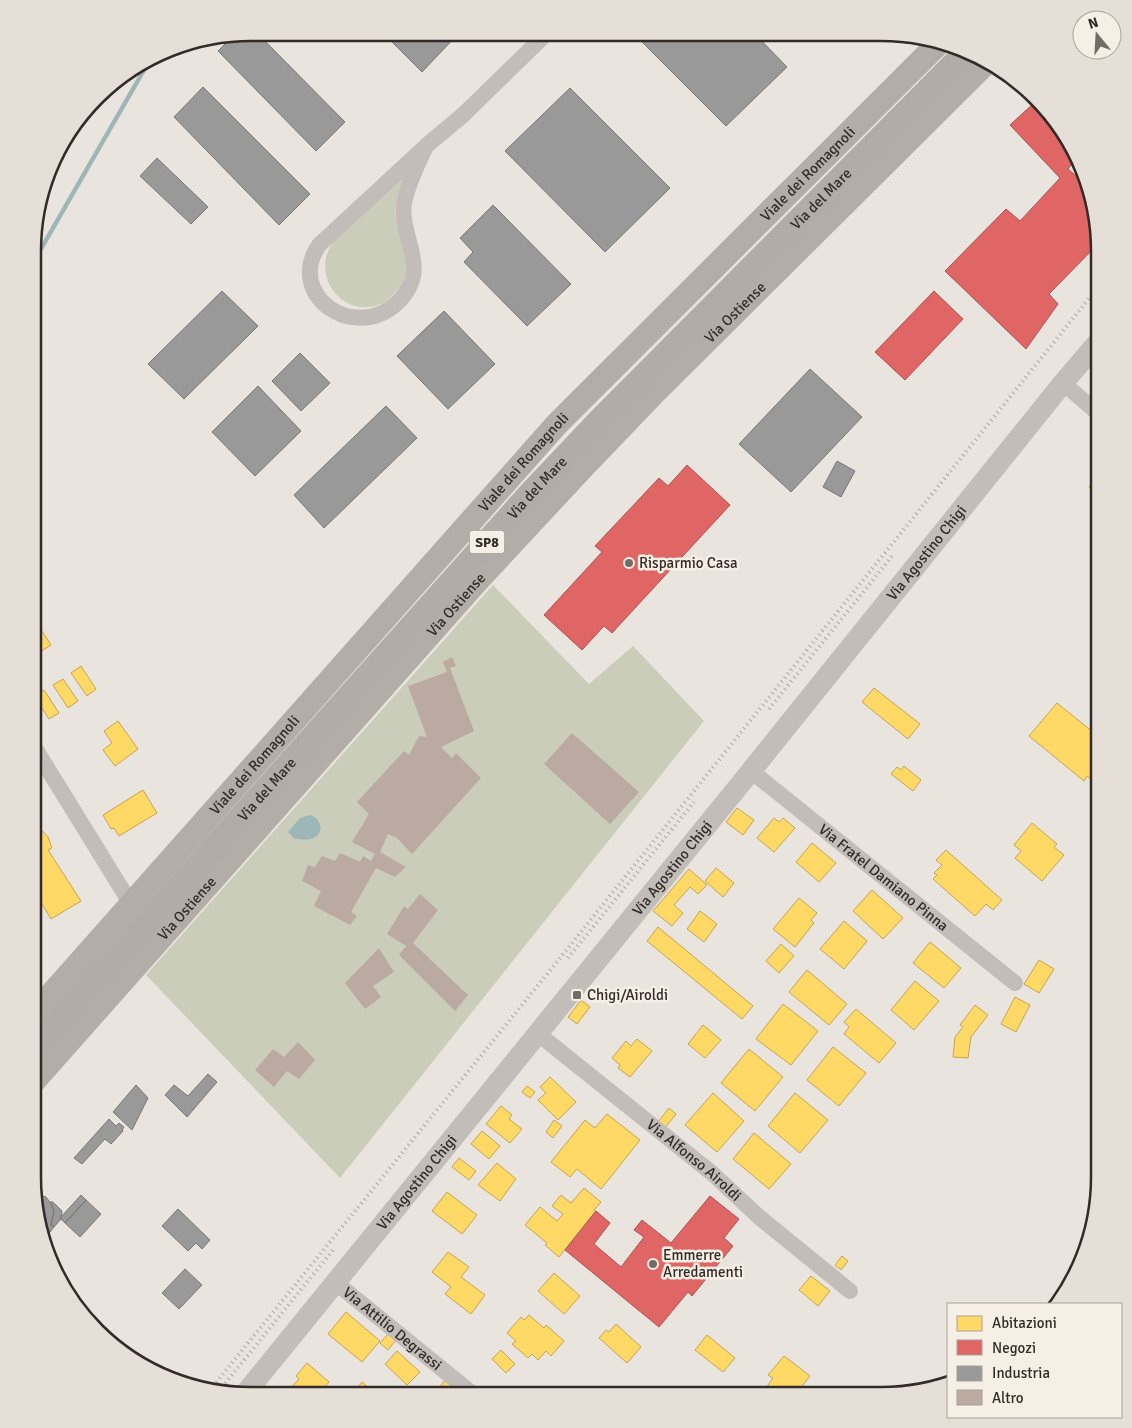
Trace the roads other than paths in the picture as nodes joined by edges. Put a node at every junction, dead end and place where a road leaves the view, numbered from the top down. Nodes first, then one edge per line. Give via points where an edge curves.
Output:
1 (539, 41) edge
2 (924, 45) edge
3 (934, 48) edge
4 (962, 57) edge
5 (915, 66) junction
6 (982, 67) edge
7 (426, 146) junction
8 (1091, 351) edge
9 (1063, 383) junction
10 (1091, 407) edge
11 (41, 758) edge
12 (751, 771) junction
13 (131, 904) junction
14 (1015, 983) dead end
15 (41, 1006) edge
16 (537, 1033) junction
17 (41, 1042) edge
18 (41, 1073) edge
19 (334, 1282) junction
20 (850, 1291) dead end
21 (250, 1387) edge
22 (464, 1387) edge

1 - 7 street via 463,115
2 - 5 street
3 - 5 main road, Viale dei Romagnoli
4 - 17 main road, Via del Mare / SP8 via 706,313 535,490
5 - 13 main road, Viale dei Romagnoli via 557,424
6 - 18 main road, Via Ostiense via 583,467 477,581
7 - 7 street via 316,250 311,265 312,283 328,309 350,318 370,317 396,304 408,290 414,263 404,220 404,203
8 - 9 street, Via Agostino Chigi
9 - 10 street
9 - 12 street, Via Agostino Chigi
11 - 13 street
12 - 14 street, Via Fratel Damiano Pinna
12 - 16 street, Via Agostino Chigi
13 - 15 main road, Viale dei Romagnoli
16 - 19 street, Via Agostino Chigi
16 - 20 street, Via Alfonso Airoldi via 697,1161 759,1217
19 - 21 street, Via Agostino Chigi
19 - 22 street, Via Attilio Degrassi

